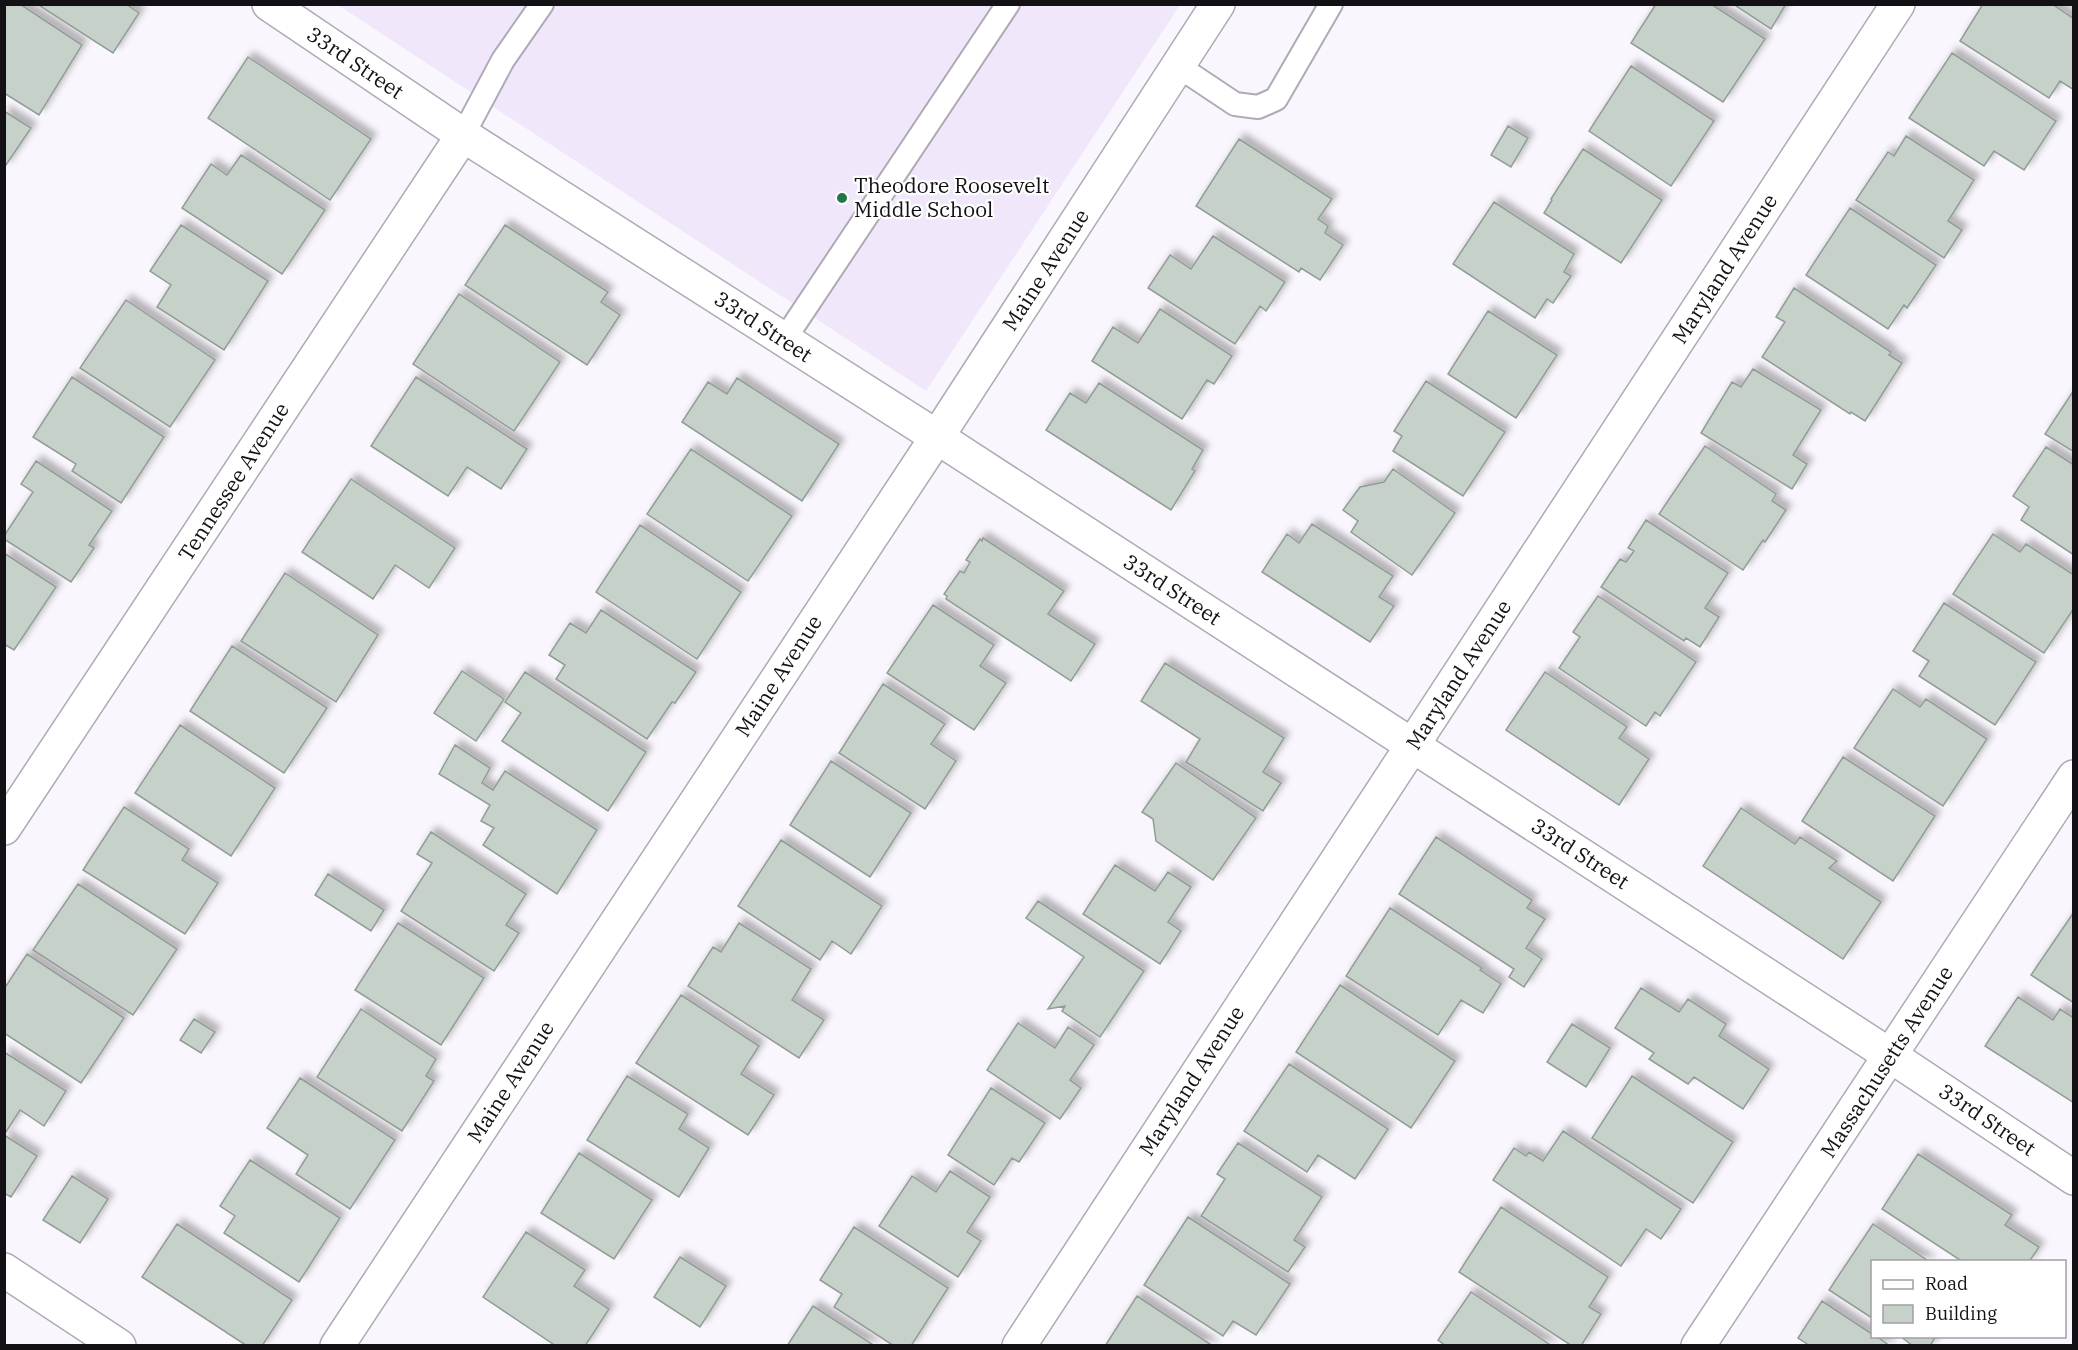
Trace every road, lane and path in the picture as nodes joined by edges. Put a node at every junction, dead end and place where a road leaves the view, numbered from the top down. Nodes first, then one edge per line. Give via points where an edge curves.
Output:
1 (269, 4) edge
2 (542, 4) edge
3 (1008, 4) edge
4 (1218, 4) edge
5 (1331, 4) edge
6 (1898, 4) edge
7 (1178, 66) junction
8 (463, 135) junction
9 (784, 340) junction
10 (937, 437) junction
11 (1413, 746) junction
12 (2073, 777) edge
13 (4, 828) edge
14 (1891, 1056) junction
15 (2073, 1178) edge
16 (4, 1270) edge
17 (119, 1346) edge
18 (337, 1346) edge
19 (1019, 1346) edge
20 (1698, 1346) edge

1 - 8 street, 33rd Street
2 - 8 lane via 503,60
3 - 9 lane
4 - 7 street, Maine Avenue
5 - 7 lane via 1276,99 1258,107 1234,104
6 - 11 street, Maryland Avenue
7 - 10 street, Maine Avenue
8 - 9 street, 33rd Street
8 - 13 street, Tennessee Avenue
9 - 10 street, 33rd Street
10 - 11 street, 33rd Street
10 - 18 street, Maine Avenue
11 - 14 street, 33rd Street
11 - 19 street, Maryland Avenue
12 - 14 street, Massachusetts Avenue
14 - 15 street, 33rd Street
14 - 20 street, Massachusetts Avenue
16 - 17 street

